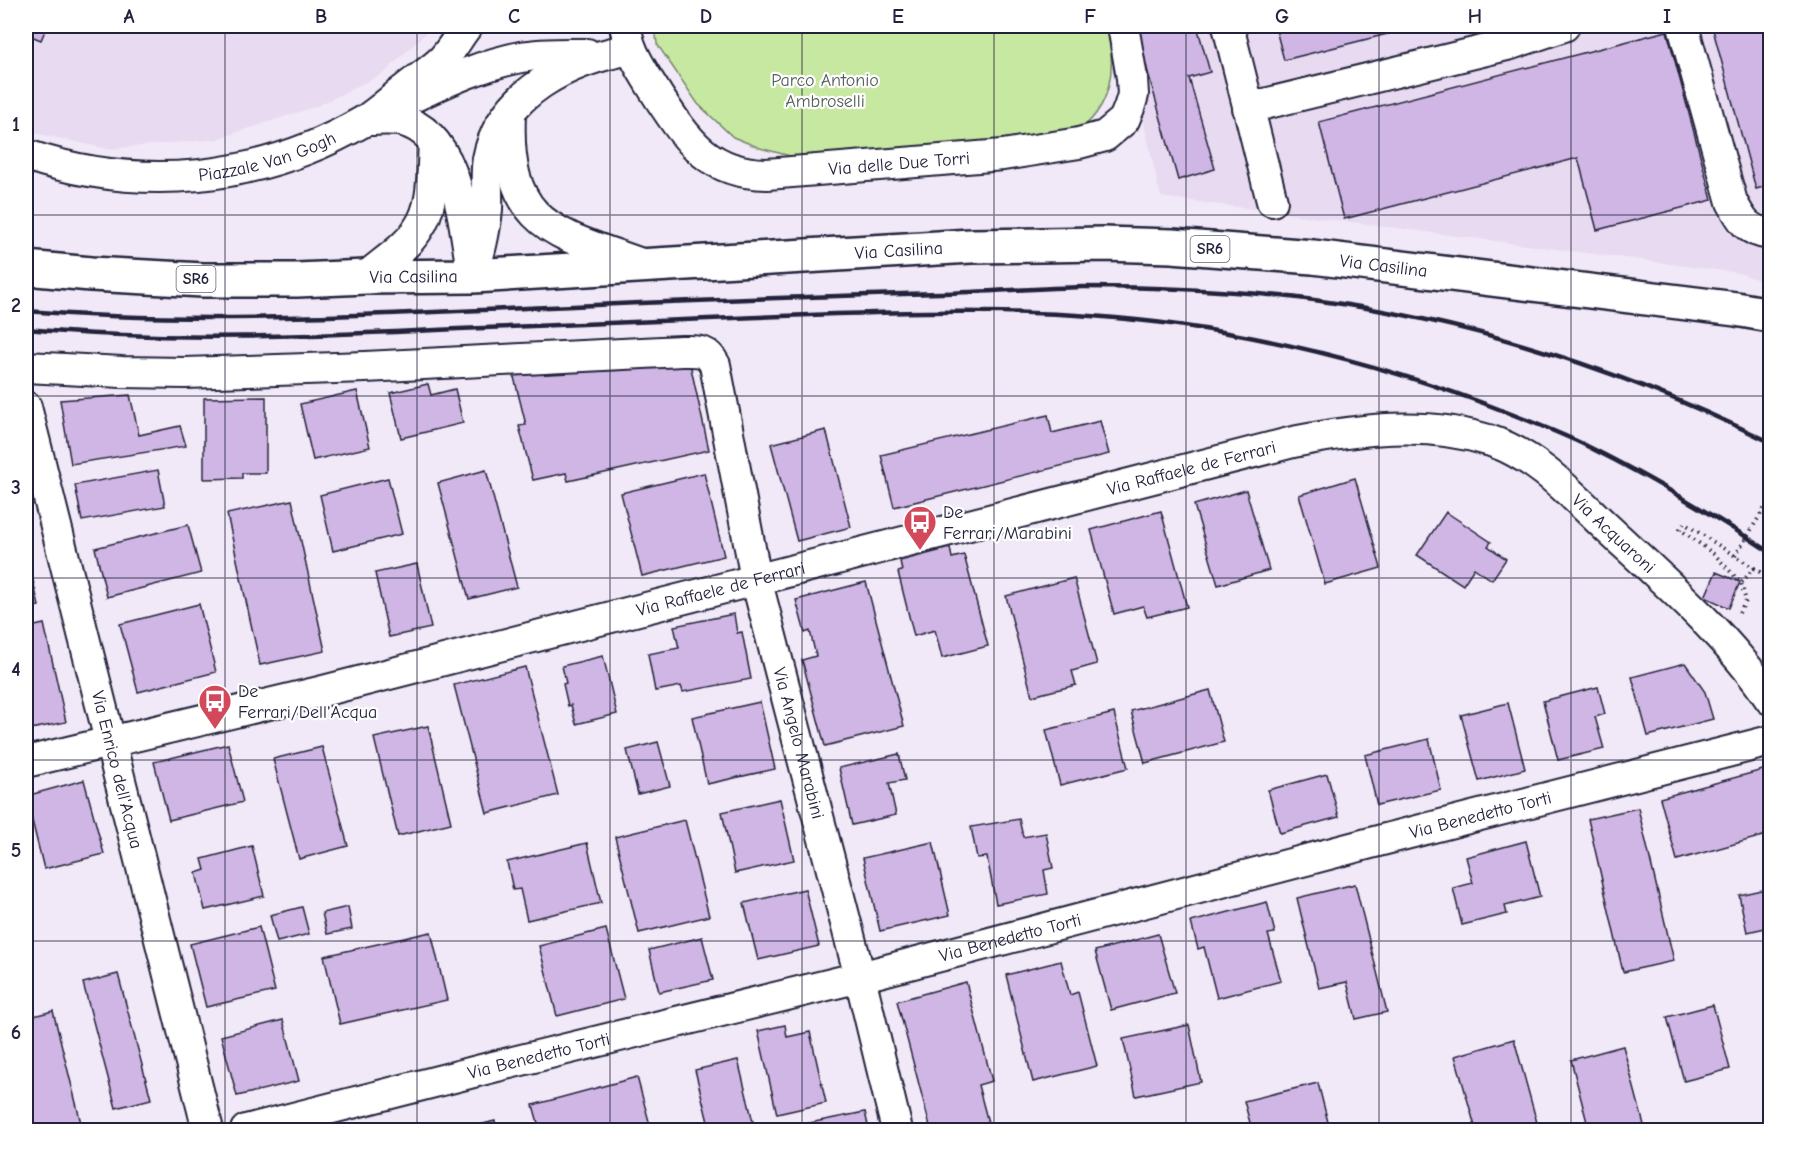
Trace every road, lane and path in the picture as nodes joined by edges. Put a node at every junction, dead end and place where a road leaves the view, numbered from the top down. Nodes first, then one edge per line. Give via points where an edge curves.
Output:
1 (467, 26) edge
2 (1123, 26) edge
3 (1228, 26) edge
4 (1564, 26) edge
5 (1683, 26) edge
6 (628, 37) edge
7 (602, 54) junction
8 (1248, 108) junction
9 (510, 112) junction
10 (366, 120) junction
11 (434, 142) junction
12 (26, 155) edge
13 (1272, 201) dead end
14 (1770, 234) edge
15 (647, 266) junction
16 (26, 268) edge
17 (473, 276) junction
18 (366, 277) junction
19 (1770, 315) edge
20 (26, 367) edge
21 (26, 407) edge
22 (1418, 428) joint
23 (1770, 499) edge
24 (1735, 556) junction
25 (1754, 568) junction
26 (756, 579) junction
27 (1770, 579) edge
28 (1741, 583) junction
29 (1722, 639) junction
30 (1770, 699) edge
31 (1770, 741) edge
32 (109, 742) junction
33 (26, 762) edge
34 (860, 977) junction
35 (208, 1131) edge
36 (246, 1131) edge
37 (897, 1131) edge

1 - 10 street, Piazzale Van Gogh via 443,59
2 - 6 street, Via delle Due Torri via 1133,95 1124,120 1105,136 1003,154 767,174 730,168 710,159 694,145 670,114
3 - 8 street
4 - 8 street via 1511,44
5 - 14 street via 1732,202 1743,223 1758,233
6 - 7 street
7 - 9 street via 546,79
7 - 10 street via 521,57 447,80
8 - 13 street
9 - 15 street via 512,169 522,198 534,215 578,242
9 - 17 street via 488,161 487,211
10 - 11 street via 404,122 422,129
10 - 12 street, Piazzale Van Gogh via 285,156 201,175 118,176
11 - 17 street via 457,188
11 - 18 street via 429,200 423,220 410,239
15 - 17 main road, Via Casilina / SR6
15 - 19 main road, Via Casilina / SR6 via 971,246 1172,246 1313,257
16 - 18 main road, Via Casilina / SR6 via 202,280
17 - 18 main road, Via Casilina / SR6
20 - 26 street, Via Angelo Marabini via 185,373 697,351 709,355 715,364
21 - 32 street, Via Enrico dell'Acqua
22 - 26 street, Via Raffaele de Ferrari via 1366,430 1293,442
22 - 29 street, Via Acquaroni via 1448,430 1493,441 1545,472
23 - 24 path, bridge
24 - 25 path
24 - 28 path via 1684,523 1680,529 1714,555
25 - 27 path
25 - 28 path
26 - 32 street, Via Raffaele de Ferrari
26 - 34 street, Via Angelo Marabini
28 - 29 path via 1746,601
29 - 30 street, Via Acquaroni
31 - 34 street, Via Benedetto Torti
32 - 33 street, Via Raffaele de Ferrari
32 - 35 street, Via Enrico dell'Acqua
34 - 36 street, Via Benedetto Torti
34 - 37 street, Via Angelo Marabini

